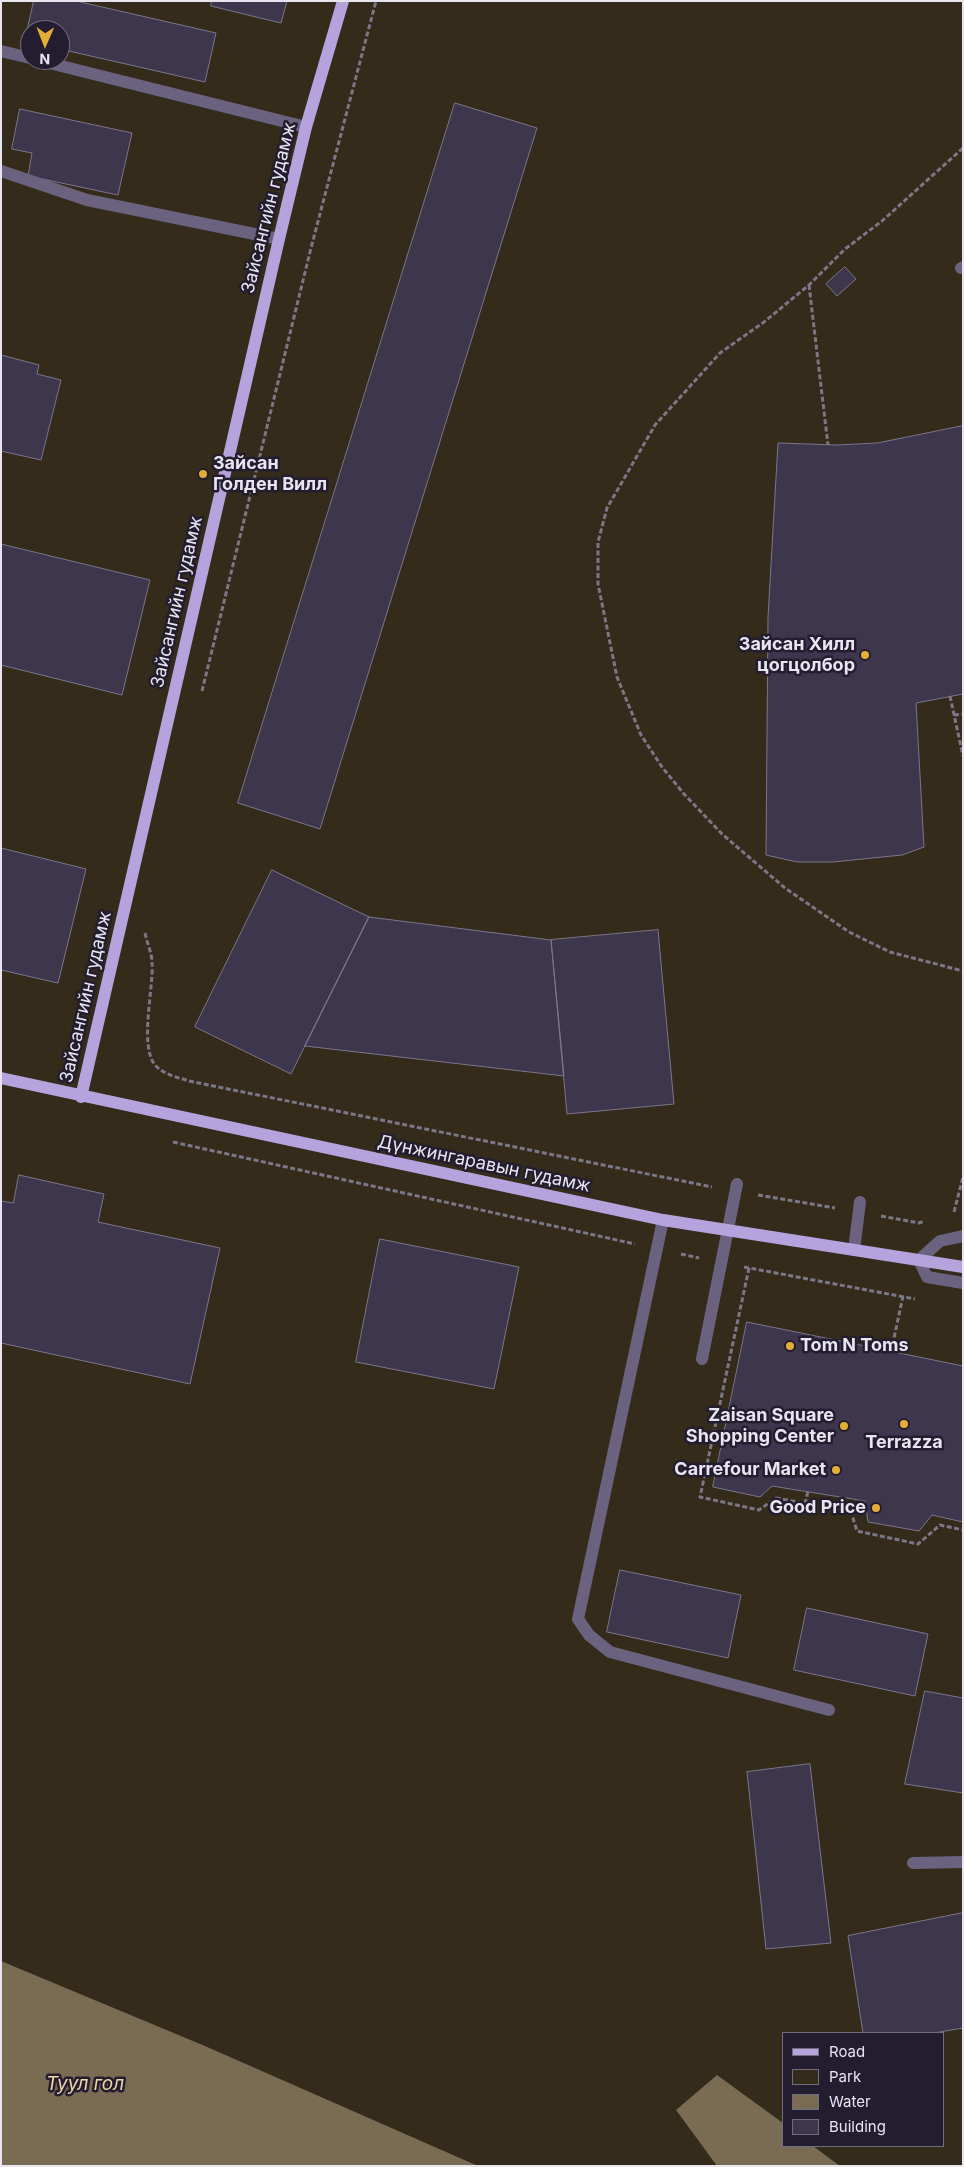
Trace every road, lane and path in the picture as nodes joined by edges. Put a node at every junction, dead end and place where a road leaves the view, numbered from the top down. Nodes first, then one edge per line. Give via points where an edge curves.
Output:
1 (343, 1) edge
2 (376, 1) edge
3 (1, 51) edge
4 (20, 56) edge
5 (70, 68) edge
6 (306, 126) junction
7 (963, 148) edge
8 (1, 171) edge
9 (278, 239) junction
10 (809, 285) junction
11 (828, 445) dead end
12 (950, 696) dead end
13 (200, 699) dead end
14 (963, 714) edge
15 (954, 715) junction
16 (963, 756) edge
17 (145, 926) dead end
18 (963, 971) edge
19 (1, 1078) edge
20 (81, 1097) junction
21 (165, 1140) dead end
22 (963, 1177) edge
23 (736, 1188) junction
24 (860, 1207) junction
25 (954, 1212) junction
26 (963, 1213) edge
27 (944, 1215) dead end
28 (663, 1220) junction
29 (927, 1220) dead end
30 (728, 1230) junction
31 (963, 1236) edge
32 (657, 1249) junction
33 (854, 1250) junction
34 (919, 1260) junction
35 (721, 1263) junction
36 (963, 1267) edge
37 (749, 1268) junction
38 (963, 1283) edge
39 (902, 1296) junction
40 (920, 1300) dead end
41 (891, 1352) dead end
42 (702, 1359) dead end
43 (808, 1491) dead end
44 (805, 1504) junction
45 (963, 1530) edge
46 (829, 1710) dead end
47 (963, 1862) edge
48 (913, 1863) dead end

1 - 6 main road, Зайсангийн гудамж
2 - 13 path via 311,248
3 - 4 lane
5 - 6 lane
6 - 9 main road, Зайсангийн гудамж
7 - 10 path via 882,222 845,249
8 - 9 lane via 87,200
9 - 20 main road, Зайсангийн гудамж
10 - 11 path
10 - 18 path via 720,353 655,425 607,508 598,542 598,584 604,624 617,676 641,735 684,794 722,834 785,888 849,932 890,952
12 - 15 path
14 - 15 path
15 - 16 path
17 - 23 path via 152,960 149,1050 154,1064 165,1074
19 - 20 main road, Дүнжингаравын гудамж
20 - 28 main road, Дүнжингаравын гудамж
21 - 32 path
22 - 25 path
23 - 24 path
23 - 30 lane
24 - 29 path via 919,1223
24 - 33 lane
25 - 26 path
25 - 27 path
28 - 30 main road, Дүнжингаравын гудамж
28 - 32 lane
30 - 33 main road, Дүнжингаравын гудамж
30 - 35 lane
31 - 34 lane via 940,1241
32 - 35 path
32 - 46 lane via 578,1619 589,1635 610,1652
33 - 34 main road, Дүнжингаравын гудамж
34 - 36 main road, Дүнжингаравын гудамж
34 - 38 lane via 927,1277
35 - 37 path
35 - 42 lane
37 - 39 path
37 - 44 path via 700,1497 759,1510 776,1498
39 - 40 path
39 - 41 path
43 - 44 path
44 - 45 path via 852,1512 858,1531 918,1544 940,1525
47 - 48 lane

